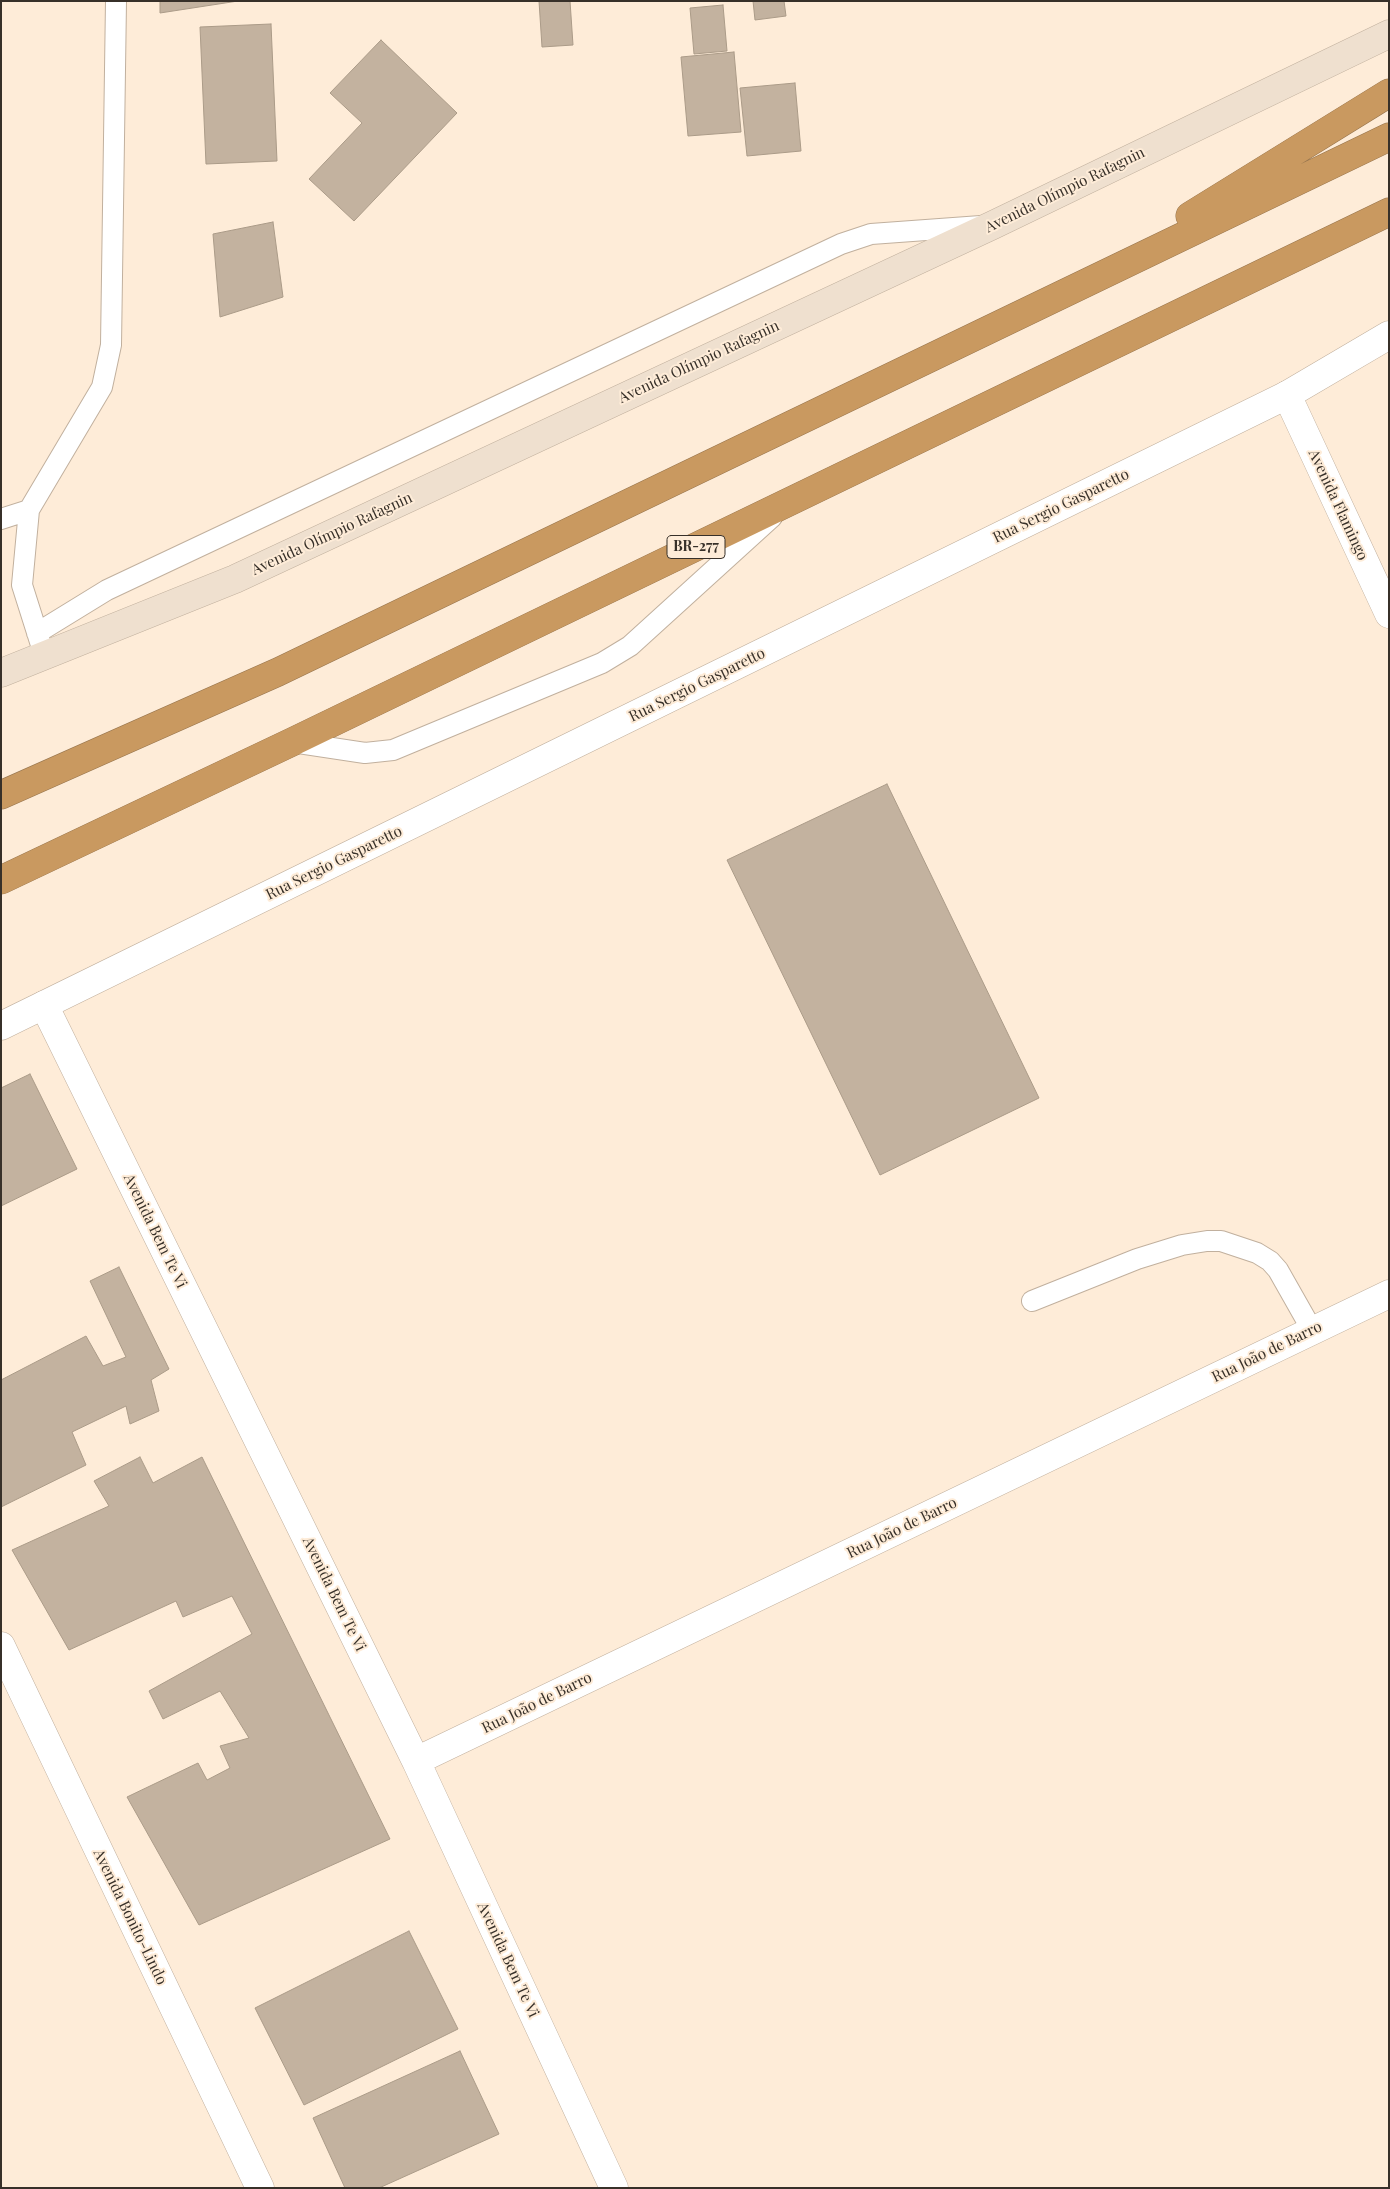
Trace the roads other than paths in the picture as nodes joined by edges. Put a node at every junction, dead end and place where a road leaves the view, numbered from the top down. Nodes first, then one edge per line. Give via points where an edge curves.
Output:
1 (116, 1) edge
2 (1389, 34) edge
3 (1389, 93) edge
4 (1389, 137) edge
5 (1389, 204) edge
6 (1389, 212) edge
7 (993, 225) junction
8 (1053, 299) junction
9 (1389, 335) edge
10 (1089, 357) junction
11 (1287, 395) junction
12 (787, 503) junction
13 (29, 510) junction
14 (1, 519) edge
15 (1389, 614) edge
16 (41, 645) junction
17 (1, 673) edge
18 (292, 742) junction
19 (1, 795) edge
20 (1, 880) edge
21 (44, 1005) junction
22 (1, 1026) edge
23 (1389, 1294) edge
24 (1032, 1301) dead end
25 (1312, 1330) junction
26 (1, 1646) edge
27 (416, 1761) junction
28 (260, 2188) edge
29 (614, 2188) edge

1 - 13 lane via 111,345 102,387
2 - 7 main road, Avenida Olímpio Rafagnin
3 - 8 highway
4 - 8 highway
5 - 10 highway
6 - 10 highway, BR-277
7 - 16 main road, Avenida Olímpio Rafagnin via 235,579
7 - 16 lane via 870,234 841,244 107,590
8 - 19 highway via 278,672
9 - 11 street, Rua Sergio Gasparetto
10 - 12 highway, BR-277
11 - 15 street, Avenida Flamingo
11 - 21 street, Rua Sergio Gasparetto
12 - 18 highway, BR-277
12 - 18 lane via 630,646 602,663 393,750 365,753
13 - 14 lane
13 - 16 lane via 22,585
16 - 17 main road, Avenida Olímpio Rafagnin
18 - 20 highway, BR-277
21 - 22 street, Rua Sergio Gasparetto
21 - 27 street, Avenida Bem Te Vi
23 - 25 street, Rua João de Barro
24 - 25 lane via 1137,1259 1182,1246 1221,1241 1257,1252 1270,1261
25 - 27 street, Rua João de Barro
26 - 28 street, Avenida Bonito-Lindo
27 - 29 street, Avenida Bem Te Vi

